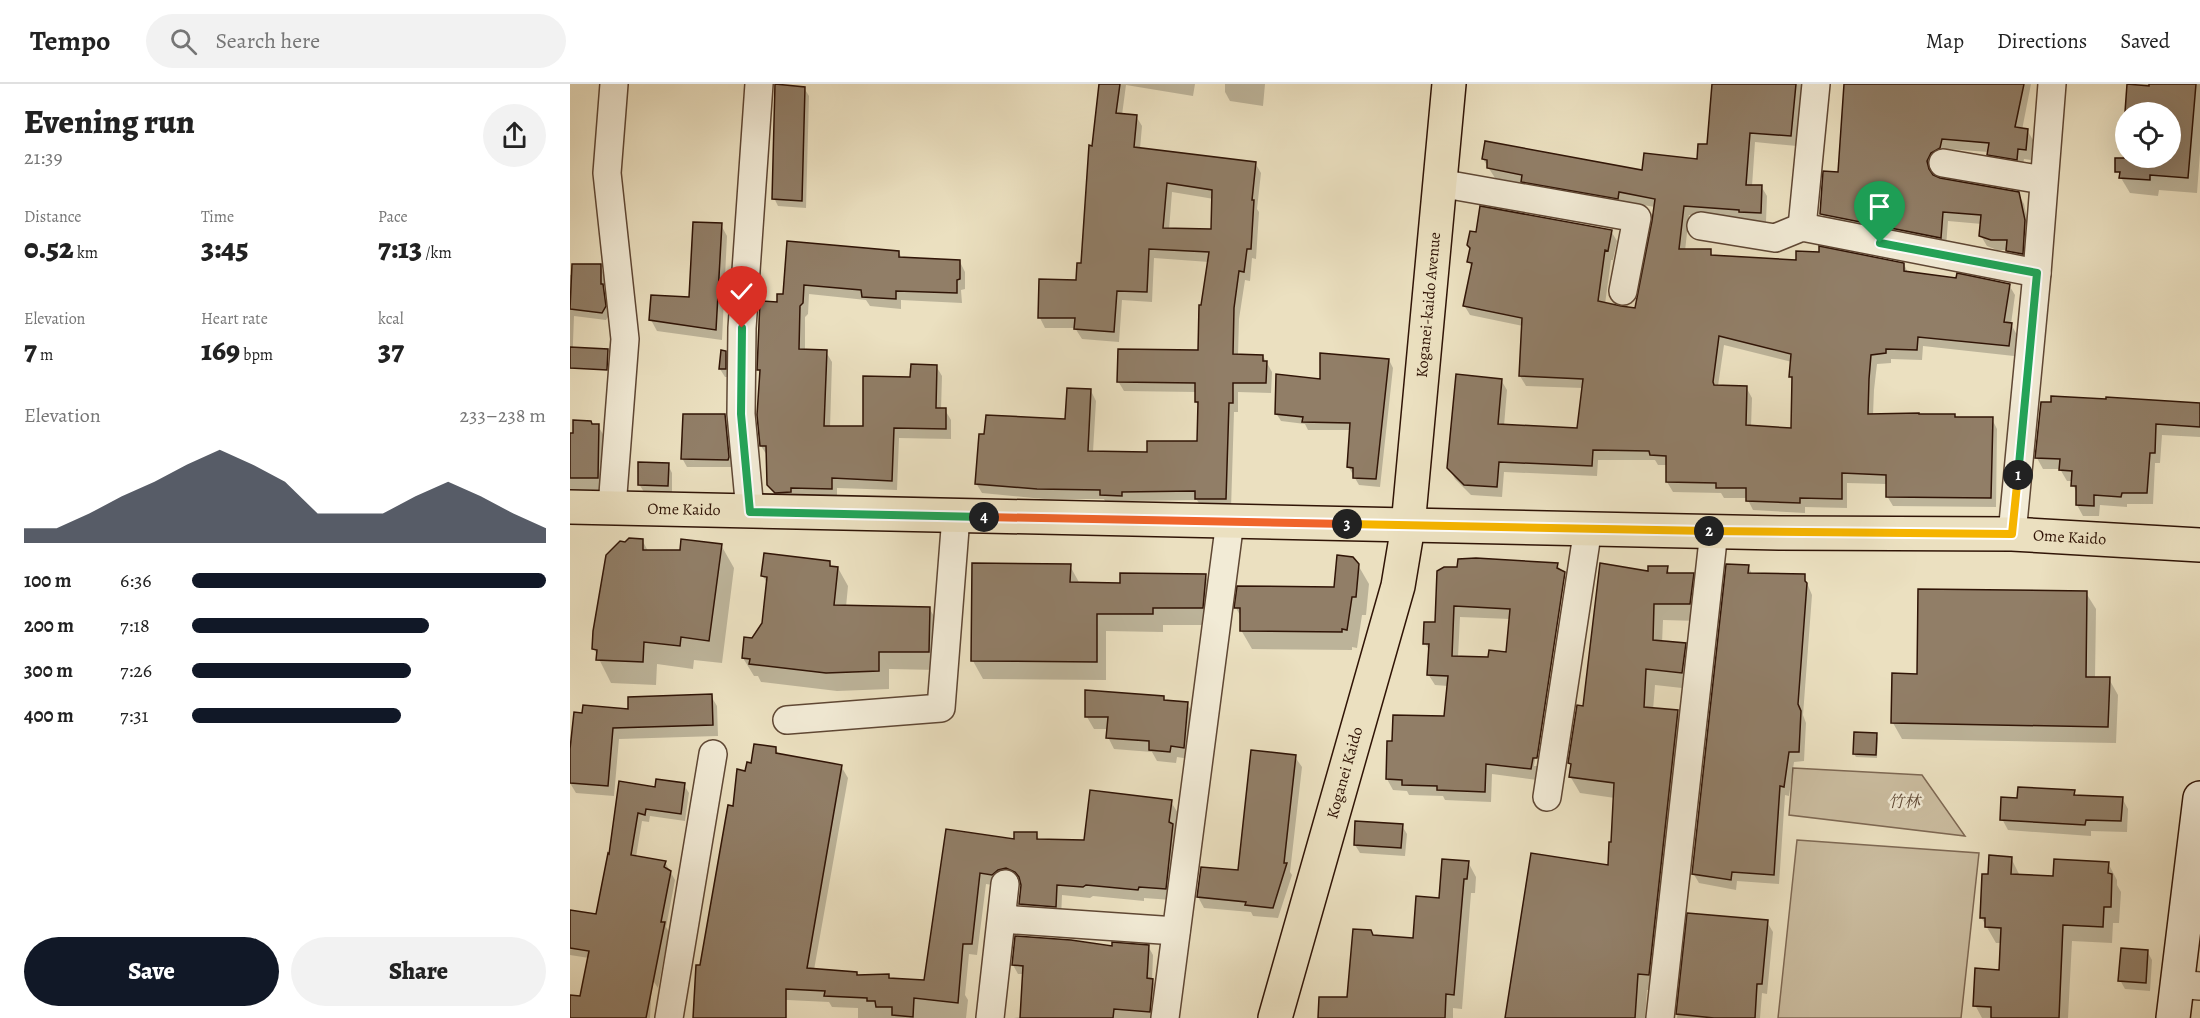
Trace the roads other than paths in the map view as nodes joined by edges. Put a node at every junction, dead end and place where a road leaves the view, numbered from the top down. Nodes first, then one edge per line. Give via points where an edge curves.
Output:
1 (614, 84) edge
2 (759, 84) edge
3 (1449, 84) edge
4 (1816, 84) edge
5 (2052, 84) edge
6 (1943, 163) dead end
7 (2043, 180) junction
8 (1439, 183) junction
9 (1701, 226) dead end
10 (1802, 228) junction
11 (2037, 273) junction
12 (1623, 291) dead end
13 (570, 507) edge
14 (612, 507) junction
15 (750, 512) junction
16 (956, 516) junction
17 (1230, 521) junction
18 (1408, 526) junction
19 (1588, 528) junction
20 (1714, 531) junction
21 (2012, 534) junction
22 (2200, 546) edge
23 (787, 720) dead end
24 (713, 754) dead end
25 (1547, 797) dead end
26 (2200, 798) edge
27 (1005, 884) dead end
28 (1002, 919) junction
29 (1176, 931) junction
30 (2188, 985) edge
31 (669, 1018) edge
32 (990, 1018) edge
33 (1165, 1018) edge
34 (1275, 1018) edge
35 (1660, 1018) edge
36 (2173, 1018) edge

1 - 14 street via 607,173 625,339
2 - 15 street via 742,328 741,414
3 - 8 main road, Koganei-kaido Avenue
4 - 10 street
5 - 7 street
6 - 7 street
7 - 11 street
8 - 12 street via 1637,218
8 - 18 main road, Koganei-kaido Avenue
9 - 10 street via 1775,238
10 - 11 street
11 - 21 street
13 - 14 main road, Ome Kaido
14 - 15 main road, Ome Kaido
15 - 16 main road, Ome Kaido
16 - 17 main road, Ome Kaido
16 - 23 street via 941,708
17 - 18 main road, Ome Kaido
17 - 29 street
18 - 19 main road, Ome Kaido
18 - 34 main road, Koganei Kaido via 1398,586
19 - 20 main road, Ome Kaido
19 - 25 street
20 - 21 main road, Ome Kaido
20 - 35 street
21 - 22 main road, Ome Kaido
24 - 31 street
26 - 30 street
27 - 28 street
28 - 29 street
28 - 32 street
29 - 33 street
30 - 36 street

